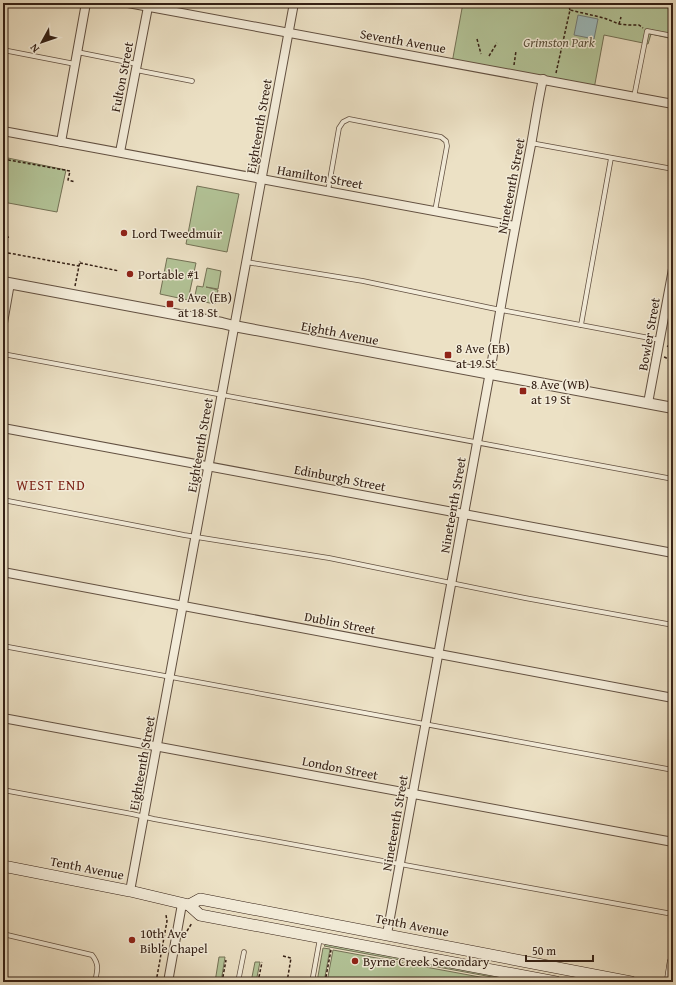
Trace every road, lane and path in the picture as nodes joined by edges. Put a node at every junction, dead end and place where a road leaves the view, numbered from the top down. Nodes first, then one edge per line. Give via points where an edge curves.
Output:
1 (86, 3) edge
2 (128, 3) edge
3 (294, 3) edge
4 (568, 3) edge
5 (148, 7) junction
6 (570, 10) junction
7 (620, 17) dead end
8 (619, 24) junction
9 (647, 31) junction
10 (289, 32) junction
11 (673, 36) edge
12 (477, 39) dead end
13 (497, 43) dead end
14 (3, 50) edge
15 (77, 52) junction
16 (516, 52) dead end
17 (481, 54) dead end
18 (489, 56) dead end
19 (75, 64) junction
20 (514, 65) dead end
21 (136, 67) junction
22 (554, 76) dead end
23 (543, 79) junction
24 (192, 81) dead end
25 (634, 97) junction
26 (673, 104) edge
27 (3, 131) edge
28 (61, 142) junction
29 (531, 143) junction
30 (120, 152) junction
31 (611, 158) junction
32 (3, 159) edge
33 (673, 169) edge
34 (262, 179) junction
35 (75, 182) dead end
36 (328, 191) junction
37 (435, 211) junction
38 (515, 226) junction
39 (9, 237) dead end
40 (4, 238) edge
41 (3, 249) edge
42 (3, 252) edge
43 (246, 262) junction
44 (79, 266) junction
45 (673, 269) edge
46 (120, 271) dead end
47 (7, 283) edge
48 (75, 286) dead end
49 (500, 309) junction
50 (3, 323) edge
51 (581, 324) junction
52 (234, 326) junction
53 (662, 343) junction
54 (673, 348) edge
55 (3, 354) edge
56 (662, 357) dead end
57 (673, 363) edge
58 (490, 374) junction
59 (222, 395) junction
60 (648, 403) junction
61 (673, 408) edge
62 (3, 428) edge
63 (477, 443) junction
64 (209, 466) junction
65 (673, 479) edge
66 (3, 500) edge
67 (464, 514) junction
68 (196, 536) junction
69 (673, 553) edge
70 (3, 572) edge
71 (451, 584) junction
72 (183, 606) junction
73 (673, 626) edge
74 (3, 646) edge
75 (438, 654) junction
76 (170, 676) junction
77 (673, 698) edge
78 (3, 718) edge
79 (425, 724) junction
80 (157, 746) junction
81 (673, 770) edge
82 (3, 790) edge
83 (412, 794) junction
84 (144, 816) junction
85 (673, 842) edge
86 (399, 864) junction
87 (3, 866) edge
88 (130, 890) junction
89 (185, 905) junction
90 (667, 913) dead end
91 (166, 916) dead end
92 (3, 934) edge
93 (387, 934) junction
94 (320, 938) junction
95 (332, 948) dead end
96 (244, 952) dead end
97 (283, 956) dead end
98 (226, 960) dead end
99 (262, 962) dead end
100 (673, 962) edge
101 (95, 982) edge
102 (156, 982) edge
103 (168, 982) edge
104 (222, 982) edge
105 (238, 982) edge
106 (258, 982) edge
107 (287, 982) edge
108 (312, 982) edge
109 (325, 982) edge
110 (556, 982) edge
111 (631, 982) edge
112 (669, 982) edge

1 - 15 street
2 - 5 street, Seventh Avenue
3 - 10 street, Eighteenth Street
4 - 6 path
5 - 10 street, Seventh Avenue
5 - 21 street, Fulton Street
6 - 8 path
6 - 22 path
7 - 8 path
8 - 9 path via 639,25
9 - 11 lane
9 - 25 lane
10 - 23 street, Seventh Avenue
10 - 34 street, Eighteenth Street
12 - 17 path
13 - 18 path
14 - 19 lane
15 - 19 street
15 - 21 lane
16 - 20 path
19 - 28 street
21 - 24 lane
21 - 30 street, Fulton Street
23 - 25 street, Seventh Avenue
23 - 29 street, Nineteenth Street
25 - 26 street, Seventh Avenue
27 - 28 street, Hamilton Street
28 - 30 street, Hamilton Street
29 - 31 lane
29 - 38 street, Nineteenth Street
30 - 34 street, Hamilton Street
31 - 33 lane
31 - 51 lane
32 - 35 path via 70,171 68,180
34 - 36 street, Hamilton Street
34 - 43 street, Eighteenth Street
36 - 37 street, Hamilton Street
36 - 37 lane via 339,128 349,119 441,137 446,141
37 - 38 street, Hamilton Street
38 - 49 street, Nineteenth Street
39 - 40 path
40 - 41 path
42 - 44 path
43 - 49 lane via 363,281
43 - 52 street, Eighteenth Street
44 - 46 path via 80,262
44 - 48 path
45 - 53 street, Bowler Street
47 - 50 street
47 - 52 street, Eighth Avenue
49 - 51 lane
49 - 58 street, Nineteenth Street
51 - 53 lane
52 - 58 street, Eighth Avenue
52 - 59 street, Eighteenth Street
53 - 54 path
53 - 60 street, Bowler Street
55 - 59 lane
56 - 57 path
58 - 60 street, Eighth Avenue
58 - 63 street, Nineteenth Street
59 - 63 lane
59 - 64 street, Eighteenth Street
60 - 61 street, Eighth Avenue
62 - 64 street, Edinburgh Street
63 - 65 lane
63 - 67 street, Nineteenth Street
64 - 67 street, Edinburgh Street
64 - 68 street, Eighteenth Street
66 - 68 lane
67 - 69 street, Edinburgh Street
67 - 71 street, Nineteenth Street
68 - 71 lane via 329,558
68 - 72 street, Eighteenth Street
70 - 72 street, Dublin Street
71 - 73 lane
71 - 75 street, Nineteenth Street
72 - 75 street, Dublin Street
72 - 76 street, Eighteenth Street
74 - 76 lane
75 - 77 street, Dublin Street
75 - 79 street, Nineteenth Street
76 - 79 lane
76 - 80 street, Eighteenth Street
78 - 80 street, London Street
79 - 81 lane
79 - 83 street, Nineteenth Street
80 - 83 street, London Street
80 - 84 street, Eighteenth Street
82 - 84 lane
83 - 85 street, London Street
83 - 86 street, Nineteenth Street
84 - 86 lane
84 - 88 street, Eighteenth Street
86 - 90 lane
86 - 93 street, Nineteenth Street
87 - 88 main road, Tenth Avenue
88 - 89 main road, Tenth Avenue
89 - 93 main road, Tenth Avenue via 200,899
89 - 94 main road, Tenth Avenue via 200,915
89 - 103 street
91 - 102 path
92 - 101 lane via 92,955 98,965
93 - 111 main road, Tenth Avenue
94 - 108 lane
94 - 110 main road, Tenth Avenue
95 - 109 path
96 - 105 lane
97 - 107 path via 290,958
98 - 104 path
99 - 106 path
100 - 112 main road

